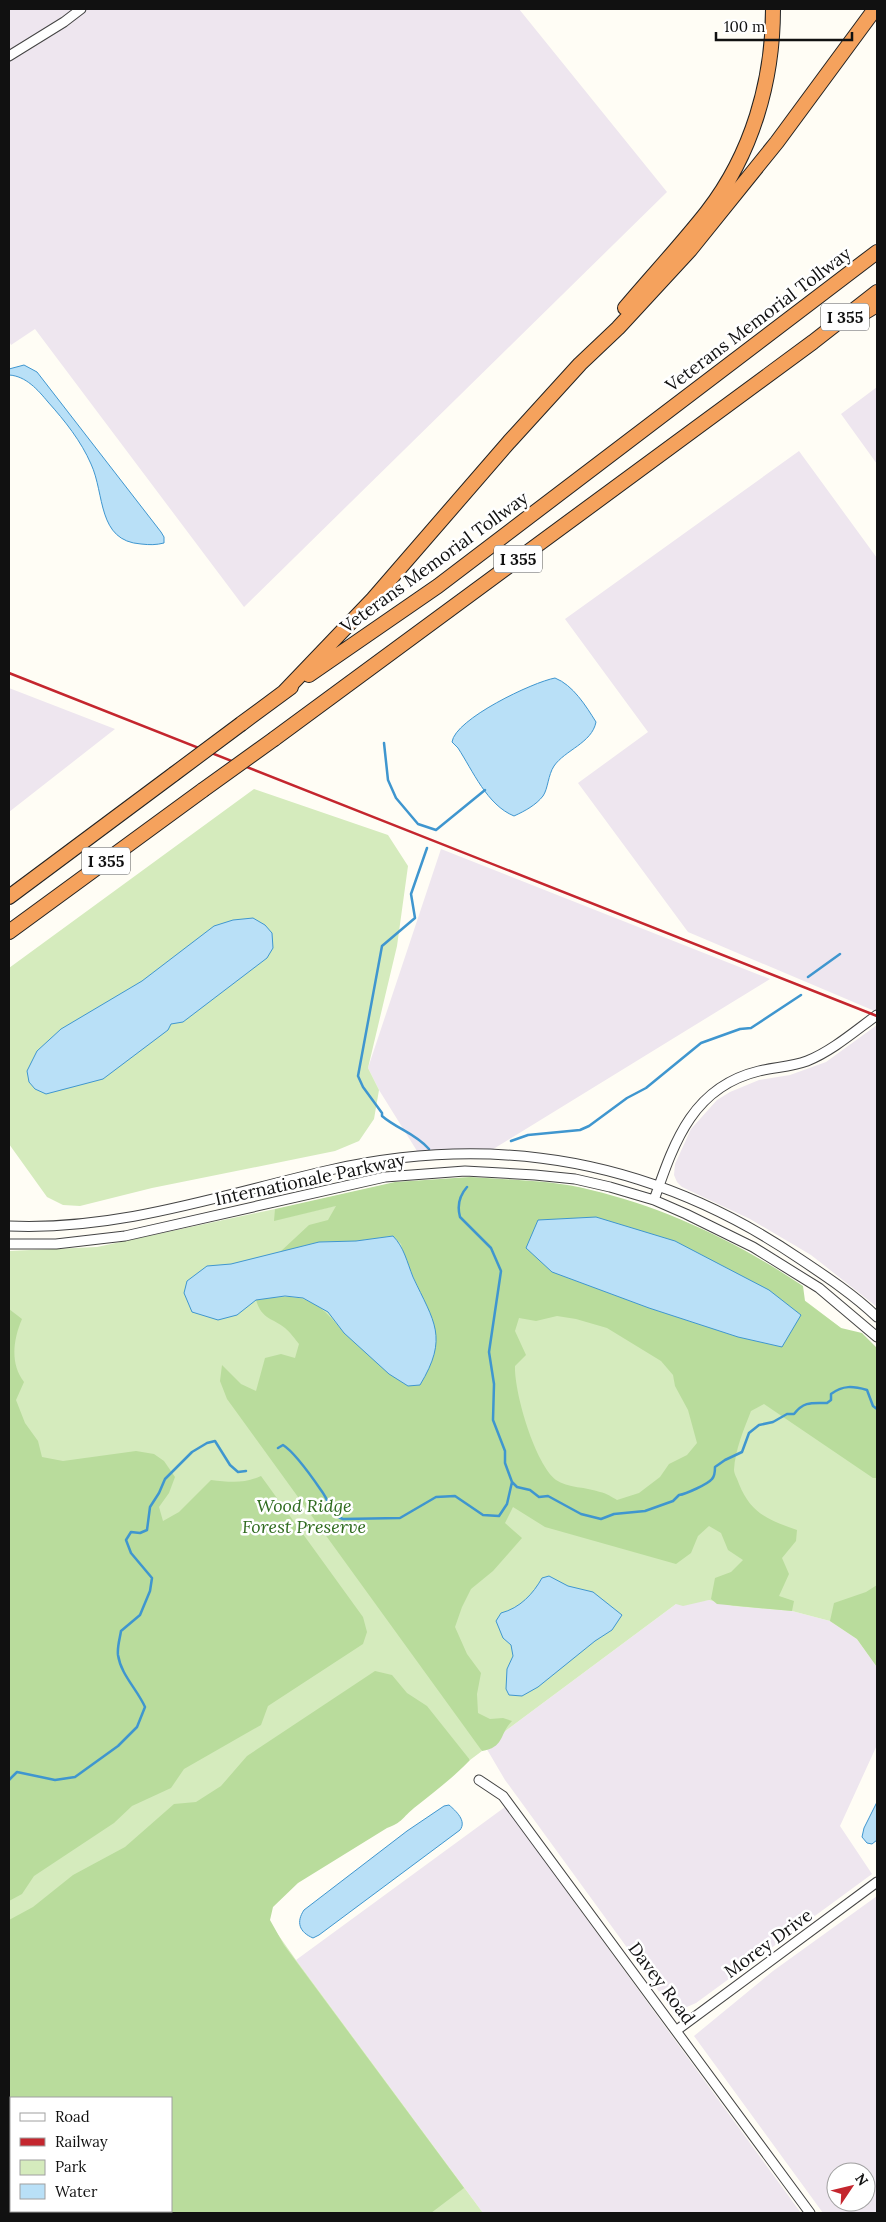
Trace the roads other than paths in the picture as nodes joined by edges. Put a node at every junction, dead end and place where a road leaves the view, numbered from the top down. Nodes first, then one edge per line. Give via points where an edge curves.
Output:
1 (80, 9) edge
2 (773, 9) edge
3 (875, 9) edge
4 (9, 56) edge
5 (877, 252) edge
6 (877, 292) edge
7 (877, 306) edge
8 (813, 342) junction
9 (580, 364) junction
10 (284, 692) junction
11 (9, 897) edge
12 (9, 932) edge
13 (877, 1015) edge
14 (478, 1154) junction
15 (475, 1172) junction
16 (659, 1186) junction
17 (654, 1200) junction
18 (9, 1226) edge
19 (9, 1244) edge
20 (877, 1317) edge
21 (877, 1337) edge
22 (479, 1780) dead end
23 (877, 1882) edge
24 (677, 2030) junction
25 (810, 2213) edge

1 - 4 street
2 - 9 highway via 765,84 758,114 740,160 708,211
3 - 9 highway via 777,142 690,250
5 - 10 highway, Veterans Memorial Tollway / I 355 via 438,586
6 - 8 highway, I 355
7 - 8 highway
8 - 12 highway, I 355, bridge
9 - 10 highway via 374,598
10 - 11 highway, Veterans Memorial Tollway / I 355, bridge
13 - 16 street via 822,1054 786,1068 759,1071 738,1078 713,1093 688,1118
14 - 15 street
14 - 16 street, Internationale Parkway via 572,1162
14 - 18 street, Internationale Parkway via 424,1154 379,1160 106,1222
15 - 17 street, Internationale Parkway via 575,1180
15 - 19 street, Internationale Parkway via 428,1172 385,1177 125,1236 56,1244
16 - 17 street
16 - 20 street, Internationale Parkway via 736,1219 777,1243
17 - 21 street, Internationale Parkway via 753,1246 819,1288
22 - 24 street, Davey Road via 503,1796
23 - 24 street, Morey Drive
24 - 25 street, Davey Road

